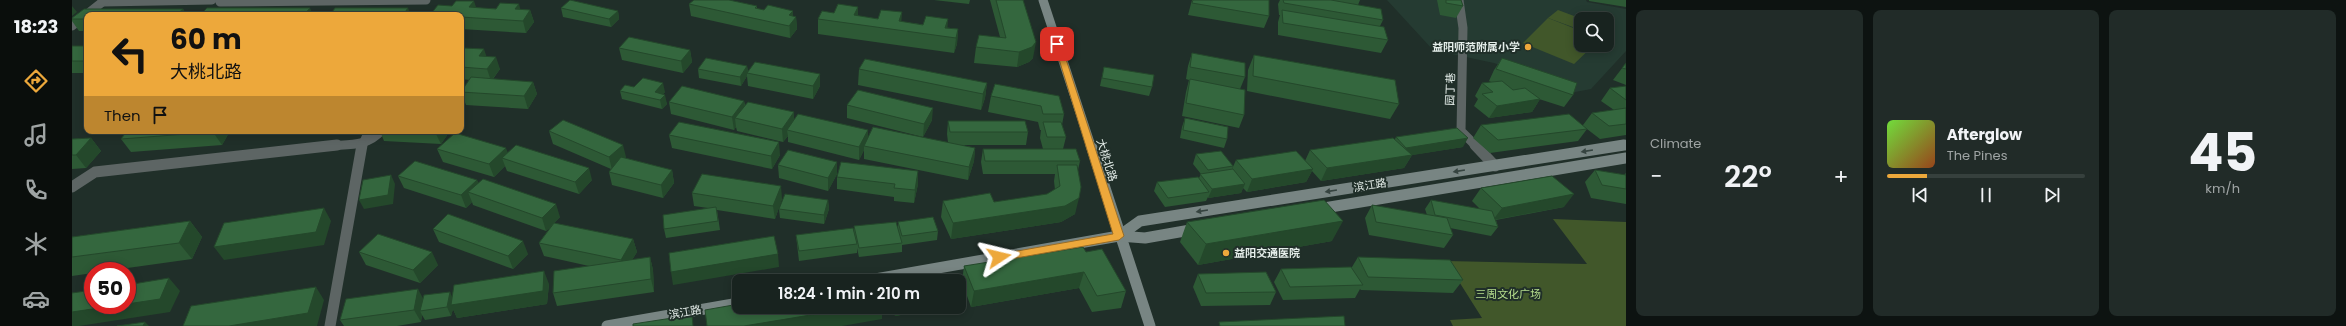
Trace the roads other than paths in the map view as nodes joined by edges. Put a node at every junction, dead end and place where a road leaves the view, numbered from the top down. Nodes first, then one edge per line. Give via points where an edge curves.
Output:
1 (426, 0) edge
2 (1043, 0) edge
3 (1459, 0) edge
4 (104, 1) edge
5 (214, 1) edge
6 (342, 1) edge
7 (334, 10) edge
8 (212, 11) edge
9 (90, 12) edge
10 (84, 17) edge
11 (72, 26) edge
12 (368, 134) edge
13 (379, 134) edge
14 (362, 145) junction
15 (1626, 145) edge
16 (1626, 158) edge
17 (1495, 166) junction
18 (72, 187) edge
19 (1311, 210) edge
20 (1208, 227) edge
21 (1119, 236) junction
22 (904, 274) edge
23 (732, 304) edge
24 (330, 326) edge
25 (607, 326) edge
26 (1150, 326) edge

1 - 6 street
2 - 21 main road, 大桃北路
3 - 17 street, 园丁巷 via 1463,28 1461,131
4 - 5 street
4 - 9 street
5 - 6 street
5 - 8 street
6 - 7 street
10 - 11 street
12 - 14 street
13 - 14 street
14 - 18 street via 349,144 95,172
14 - 24 street
15 -> 17 main road, 滨江路
16 - 19 main road, 滨江路
17 -> 21 main road, 滨江路 via 1140,221
20 - 21 main road, 滨江路 via 1145,238
21 - 22 main road, 滨江路
21 - 26 main road, 大桃北路
23 - 25 main road, 滨江路

